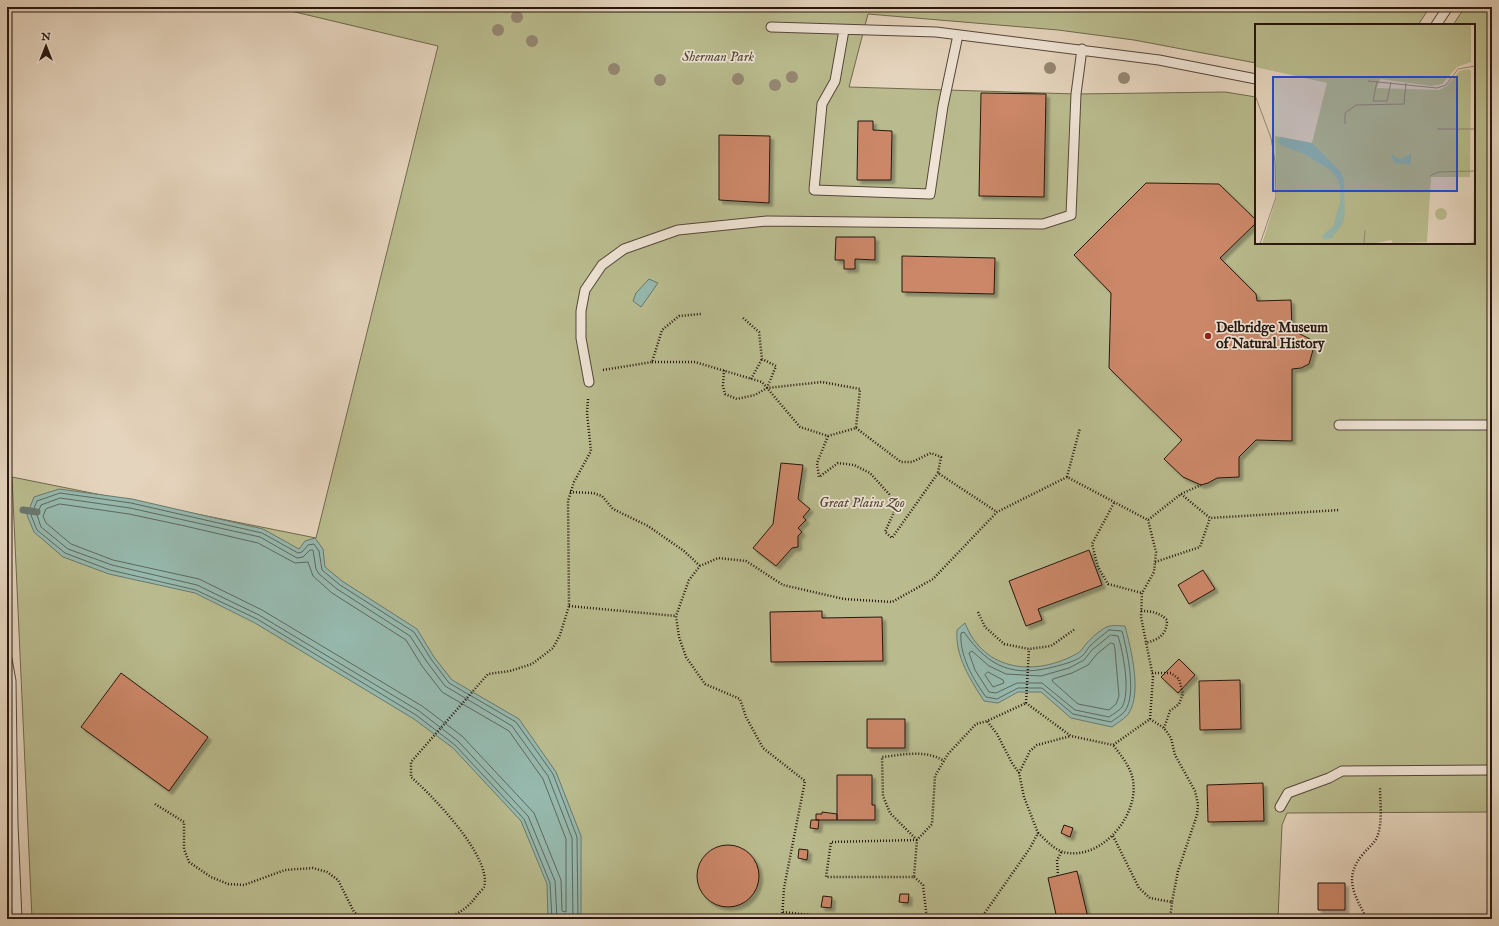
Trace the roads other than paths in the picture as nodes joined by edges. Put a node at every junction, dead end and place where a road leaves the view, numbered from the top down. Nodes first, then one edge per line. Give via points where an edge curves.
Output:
1 (1448, 7) edge
2 (1437, 24) edge
3 (771, 28) dead end
4 (844, 30) junction
5 (958, 35) junction
6 (1082, 50) junction
7 (1255, 79) edge
8 (589, 382) road end
9 (1339, 425) dead end
10 (1492, 425) edge
11 (7, 659) edge
12 (1492, 770) edge
13 (1280, 806) dead end
14 (17, 919) edge

1 - 2 lane
3 - 4 lane
4 - 5 lane via 936,32
4 - 5 lane via 835,81 822,104 814,190 930,194 943,106
5 - 6 lane
6 - 7 lane via 1159,60
6 - 8 lane via 1076,94 1071,215 1043,224 766,221 678,230 624,249 602,265 585,290 580,311 581,338
9 - 10 lane
11 - 14 lane via 11,682
12 - 13 lane via 1342,771 1288,793

